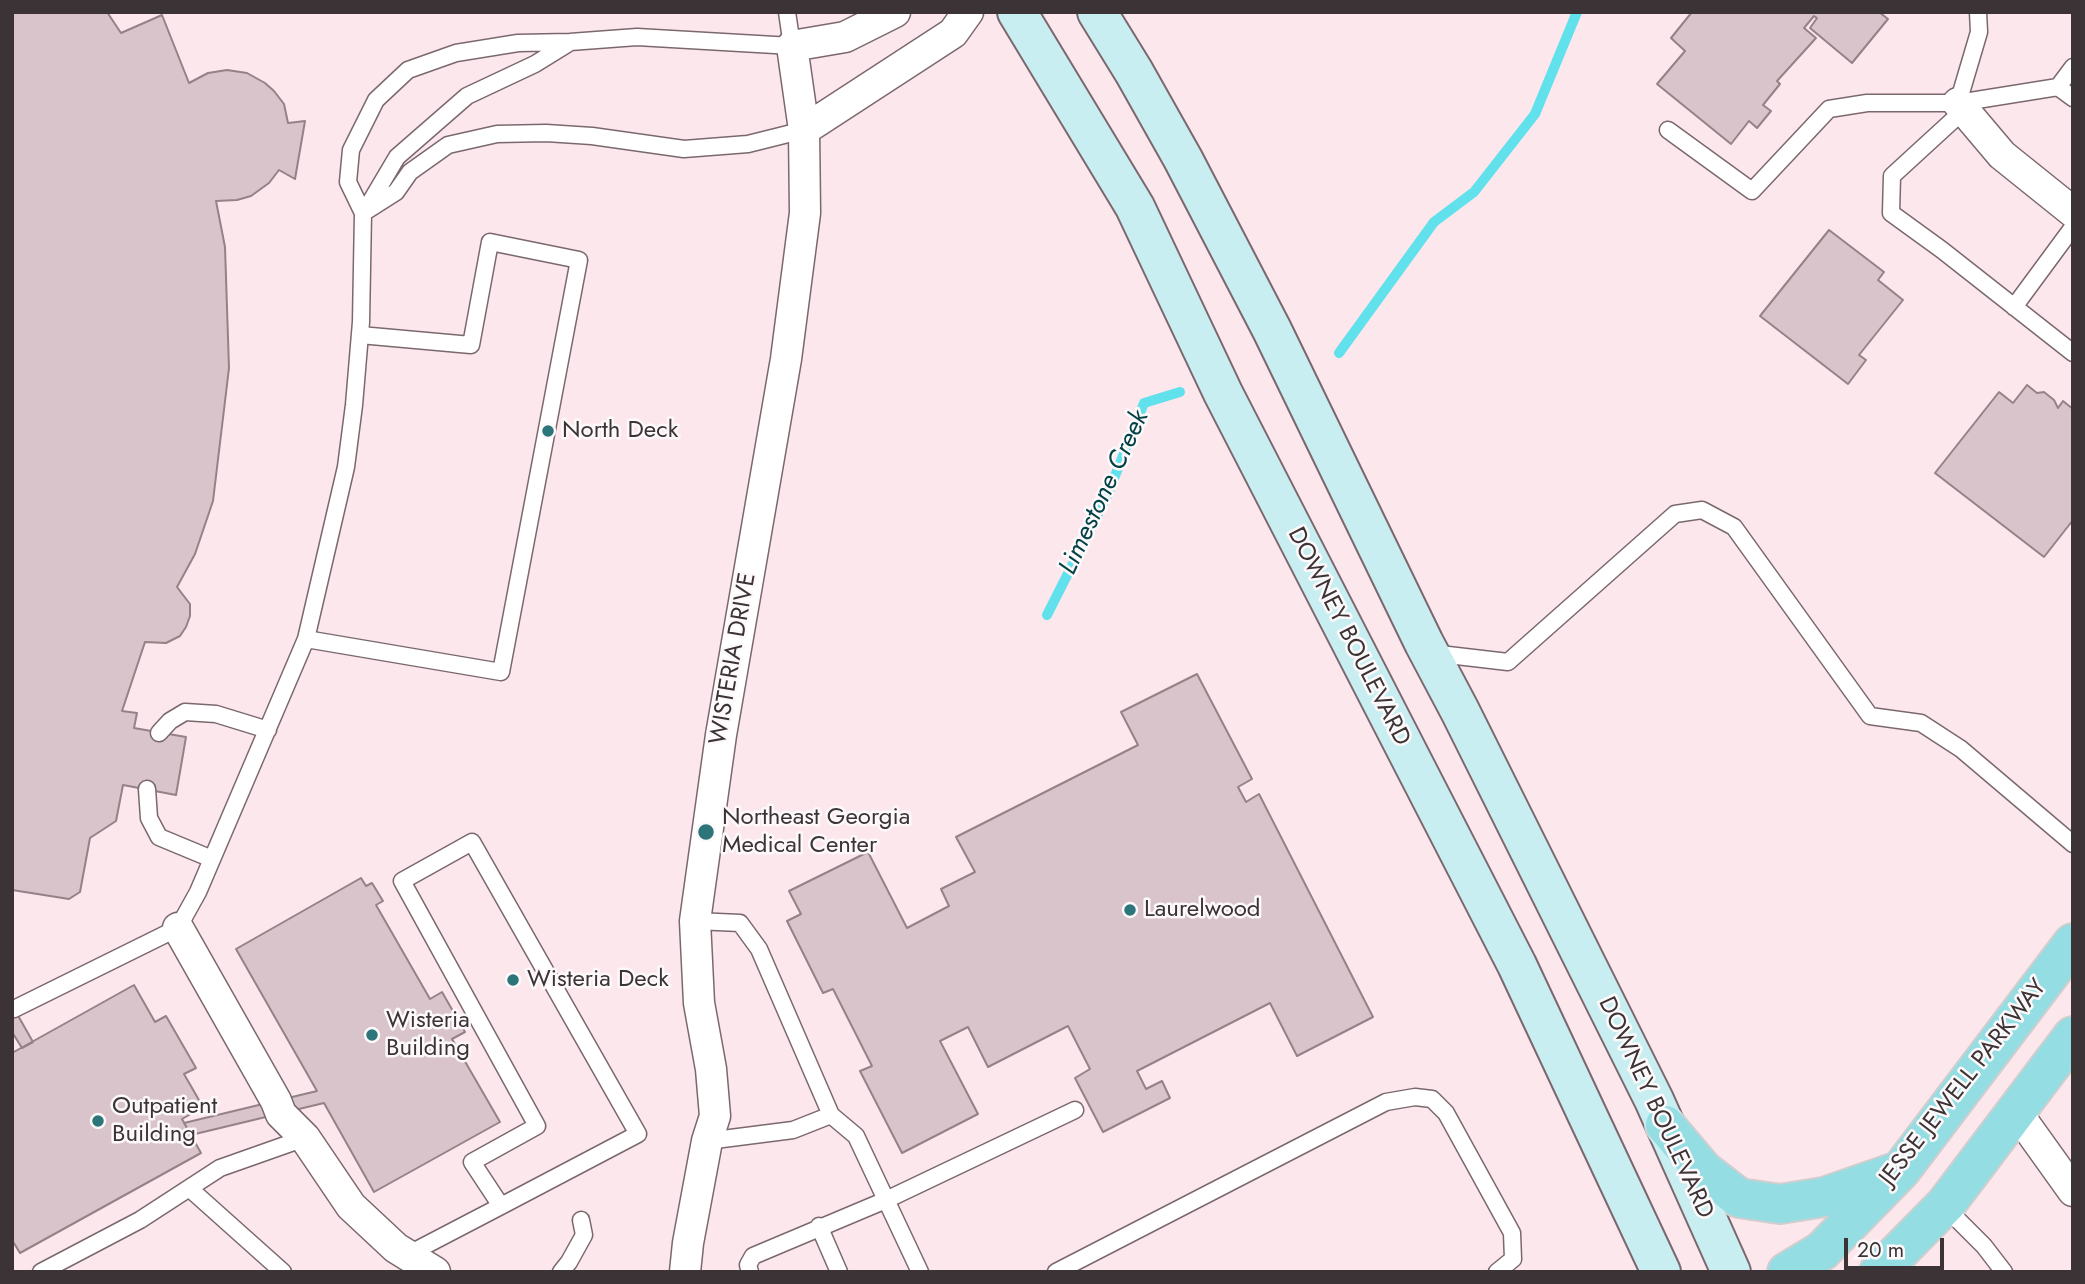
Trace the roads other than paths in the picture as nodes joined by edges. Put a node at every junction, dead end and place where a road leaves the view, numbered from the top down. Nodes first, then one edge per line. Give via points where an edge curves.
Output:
1 (787, 12) edge
2 (895, 12) edge
3 (968, 12) edge
4 (1017, 12) edge
5 (1097, 12) edge
6 (1979, 12) edge
7 (570, 42) junction
8 (792, 46) junction
9 (2073, 67) edge
10 (2058, 87) junction
11 (2073, 98) edge
12 (1961, 106) junction
13 (804, 130) junction
14 (1668, 130) dead end
15 (2073, 212) edge
16 (363, 214) junction
17 (2073, 227) edge
18 (2014, 307) junction
19 (360, 335) junction
20 (2073, 353) edge
21 (306, 639) junction
22 (1429, 653) junction
23 (268, 730) junction
24 (159, 733) dead end
25 (147, 789) dead end
26 (2073, 844) edge
27 (212, 859) junction
28 (695, 921) junction
29 (178, 928) junction
30 (2073, 943) edge
31 (14, 1009) dead end
32 (2073, 1035) edge
33 (1074, 1110) dead end
34 (2015, 1110) junction
35 (831, 1115) junction
36 (1665, 1125) junction
37 (304, 1138) junction
38 (707, 1142) junction
39 (1901, 1170) junction
40 (189, 1188) junction
41 (2073, 1191) edge
42 (886, 1200) junction
43 (501, 1206) junction
44 (1944, 1206) junction
45 (581, 1220) dead end
46 (819, 1226) junction
47 (407, 1255) junction
48 (41, 1272) edge
49 (284, 1272) edge
50 (436, 1272) edge
51 (561, 1272) edge
52 (685, 1272) edge
53 (750, 1272) edge
54 (839, 1272) edge
55 (920, 1272) edge
56 (1056, 1272) edge
57 (1497, 1272) edge
58 (1661, 1272) edge
59 (1731, 1272) edge
60 (1787, 1272) edge
61 (1879, 1272) edge
62 (2004, 1272) edge

1 - 8 lane
2 - 8 street via 845,37
3 - 13 street via 953,33
4 - 58 main road, DOWNEY BOULEVARD via 1135,207 1223,393 1517,965
5 - 22 main road, DOWNEY BOULEVARD via 1183,159 1272,330
6 - 12 lane via 1979,32
7 - 8 lane via 637,37
7 - 16 lane via 467,96 397,157
7 - 16 lane via 518,43 456,53 408,70 376,100 351,150 348,183
8 - 13 street, WISTERIA DRIVE
9 - 10 lane
10 - 11 lane
10 - 12 lane
12 - 14 lane via 1867,103 1829,109 1752,191
12 - 15 street via 2002,155
12 - 18 lane via 1892,176 1891,213
13 - 16 lane via 748,144 684,149 592,136 497,134 448,145 410,172 396,192
13 - 28 street, WISTERIA DRIVE via 804,214 786,359 721,735
16 - 19 lane
17 - 18 lane
18 - 20 lane
19 - 21 lane via 346,467
19 - 21 lane via 471,345 490,242 579,260 501,672
21 - 23 lane
22 - 26 lane via 1508,662 1675,514 1702,509 1734,527 1870,716 1921,723 1961,749
22 - 36 main road, DOWNEY BOULEVARD
23 - 24 lane via 216,713 185,712
23 - 27 lane
25 - 27 lane via 149,818 159,837
27 - 29 lane
28 - 35 lane via 740,923 759,949
28 - 38 street, WISTERIA DRIVE via 699,1003 715,1116
29 - 31 lane
29 - 37 street via 281,1114
30 - 39 main road, JESSE JEWELL PARKWAY
32 - 34 main road
33 - 42 lane
34 - 41 street
34 - 44 main road
35 - 38 lane via 793,1130
35 - 42 lane via 856,1136
36 - 39 main road via 1704,1171 1739,1198 1780,1204 1824,1198
36 - 59 main road, DOWNEY BOULEVARD
37 - 40 lane via 220,1168
37 - 47 street via 351,1206
38 - 52 street, WISTERIA DRIVE
39 - 60 main road, JESSE JEWELL PARKWAY via 1822,1251
40 - 48 lane via 140,1220
40 - 49 lane
42 - 46 lane
42 - 55 lane
43 - 43 lane via 638,1134 472,842 402,881 537,1126 472,1162
43 - 47 lane
44 - 61 main road
44 - 62 lane
45 - 51 lane via 584,1235
46 - 53 lane via 753,1256
46 - 54 lane
47 - 50 street
56 - 57 lane via 1387,1102 1415,1097 1432,1099 1446,1113 1512,1233 1513,1259

